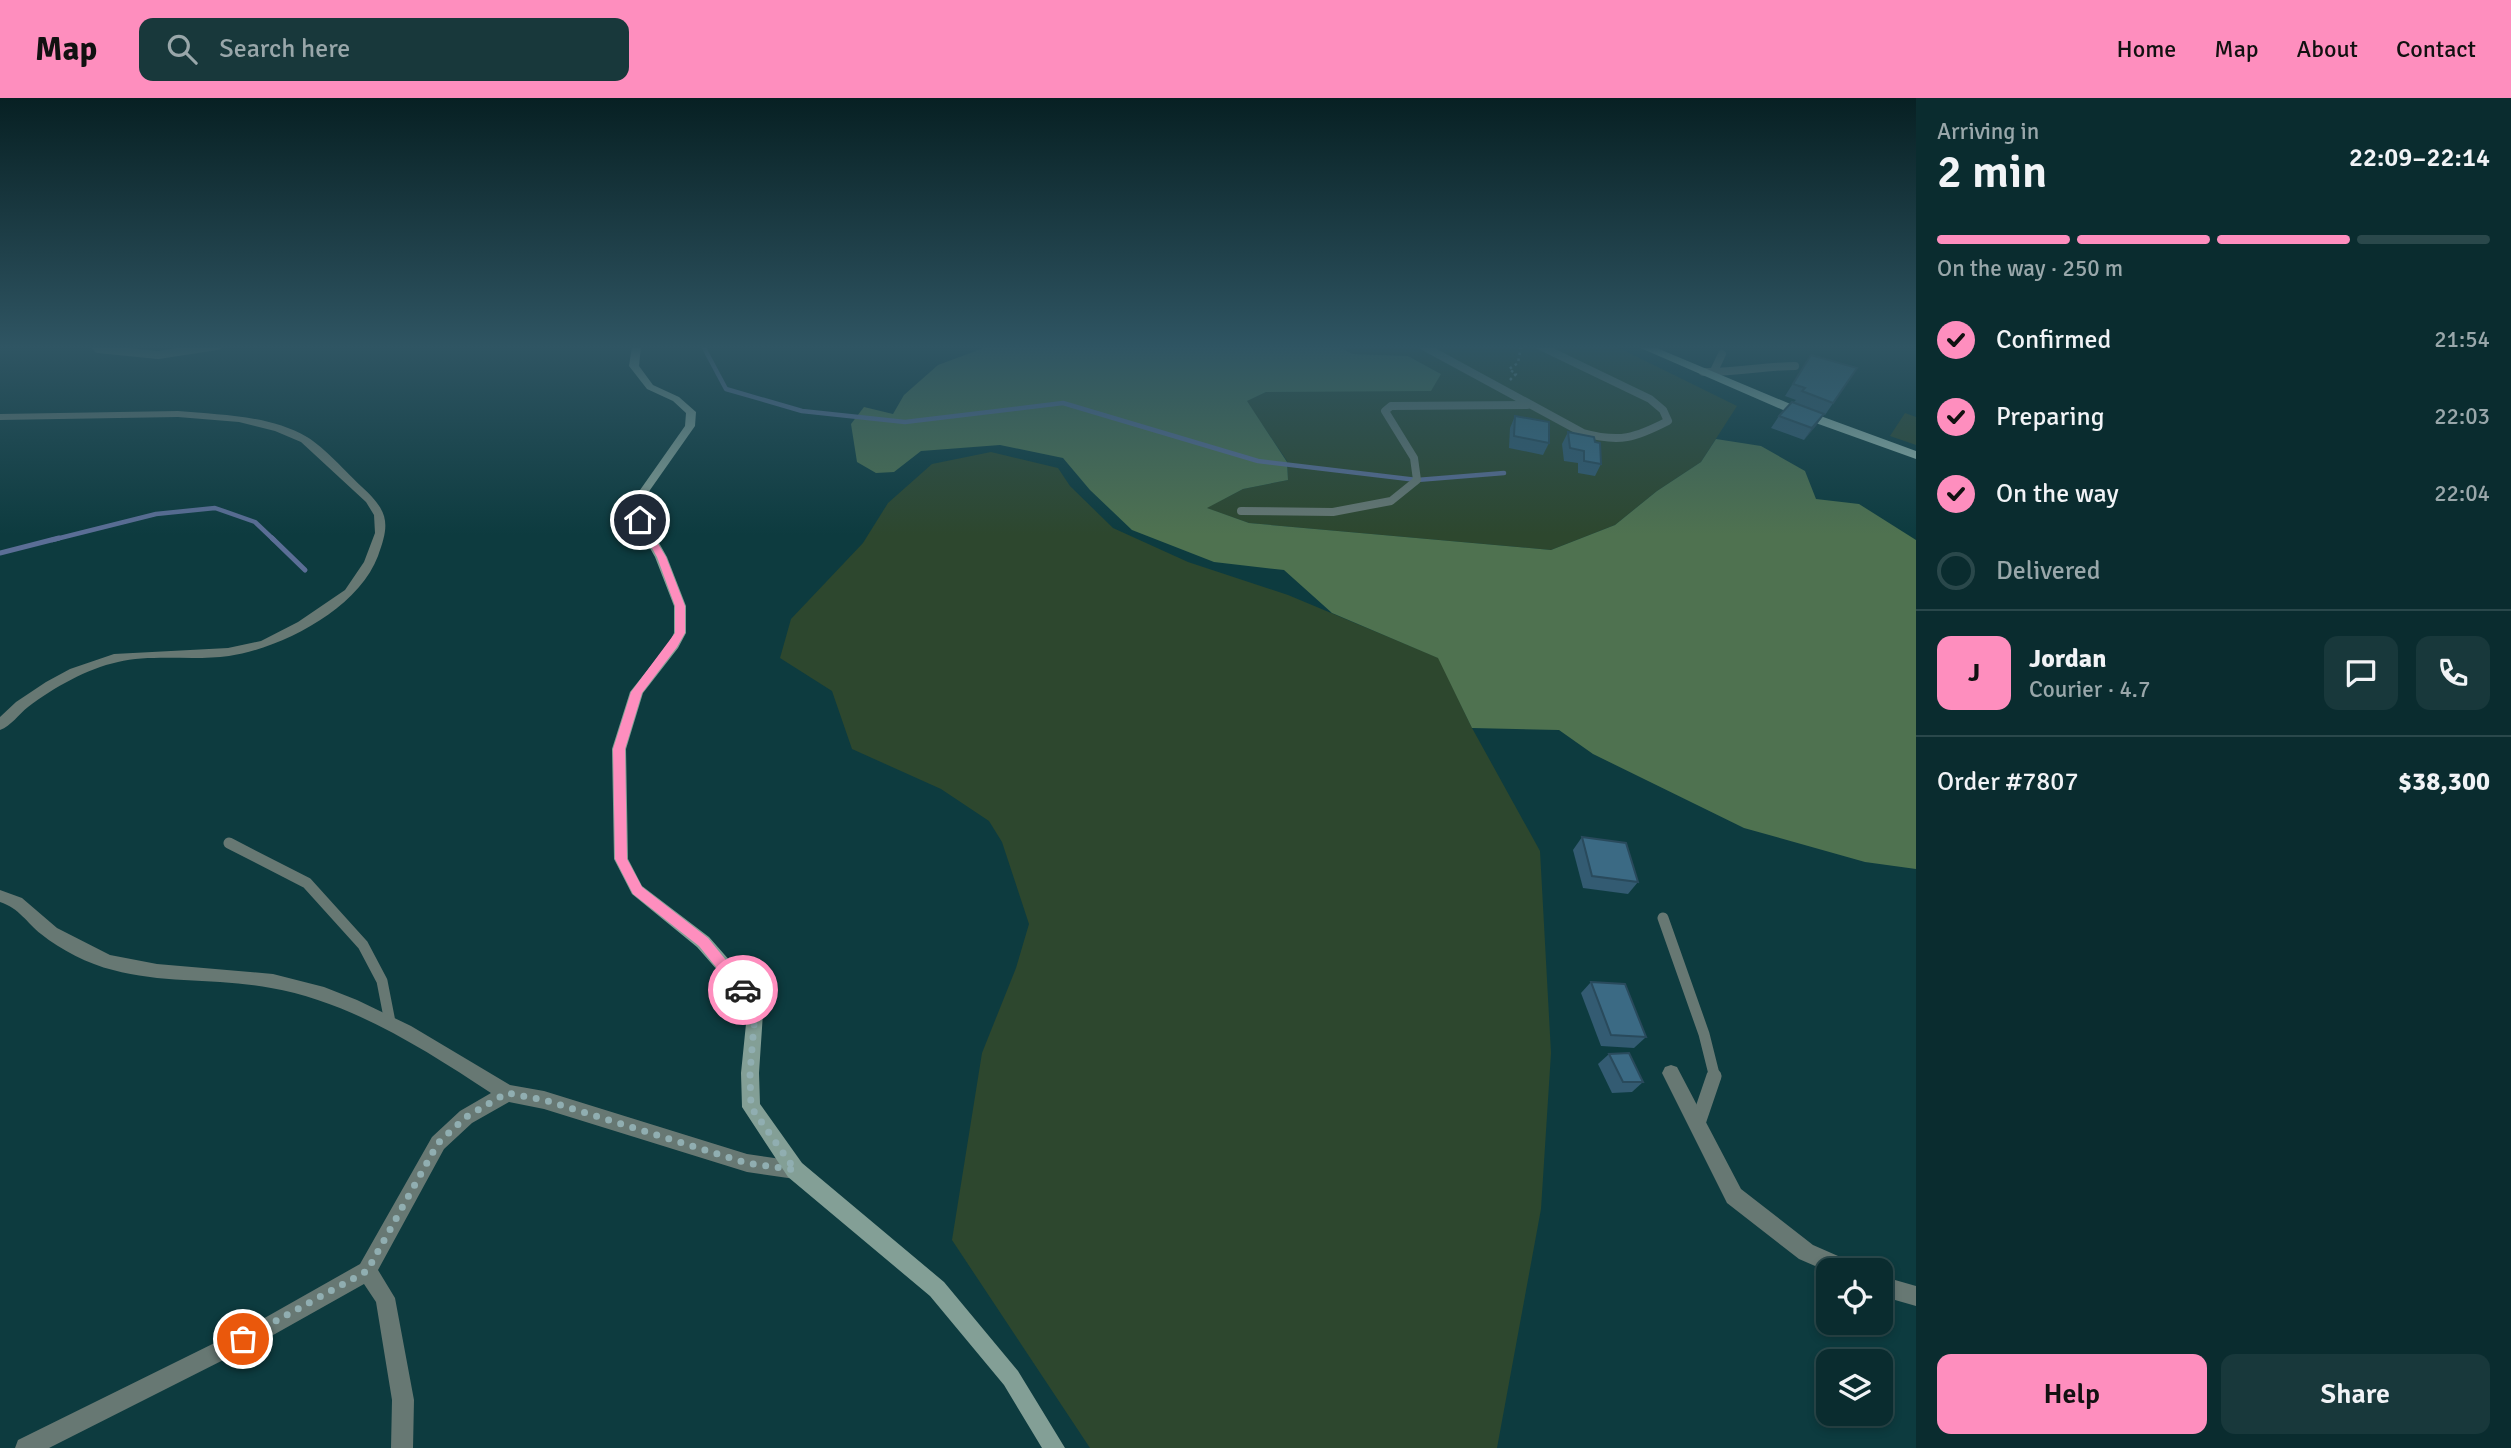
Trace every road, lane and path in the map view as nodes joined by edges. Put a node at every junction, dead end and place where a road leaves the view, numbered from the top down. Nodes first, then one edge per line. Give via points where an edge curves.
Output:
1 (688, 409) edge
2 (1387, 409) edge
3 (1538, 409) edge
4 (1663, 409) edge
5 (1795, 409) edge
6 (0, 417) edge
7 (1916, 454) edge
8 (1241, 511) dead end
9 (0, 725) edge
10 (229, 843) dead end
11 (0, 895) edge
12 (1663, 918) dead end
13 (390, 1023) junction
14 (1671, 1073) dead end
15 (507, 1093) junction
16 (1698, 1123) junction
17 (795, 1170) junction
18 (1820, 1258) edge
19 (367, 1271) junction
20 (1893, 1289) edge
21 (1916, 1296) edge
22 (26, 1448) edge
23 (402, 1448) edge
24 (1054, 1448) edge

1 - 17 street via 690,426 638,500 640,520 680,606 680,633 637,692 619,749 621,859 637,890 703,942 739,983 755,1013 751,1107
2 - 8 lane via 1414,458 1418,480 1391,501 1333,512
3 - 4 lane via 1583,433 1629,440 1668,421
5 - 7 main road
6 - 9 street via 178,414 239,419 279,429 305,440 369,500 380,516 381,533 370,562 349,593 302,625 264,644 228,652 118,657 51,685
10 - 13 lane via 307,883 354,934 382,981
11 - 13 street via 19,901 46,929 109,962 177,975 294,986
12 - 16 lane via 1715,1079
13 - 15 street
14 - 16 street
15 - 17 street via 544,1100 747,1163
15 - 19 street via 466,1117 438,1143
16 - 18 street via 1734,1196
17 - 24 street via 937,1289 1010,1378
19 - 22 street via 268,1327
19 - 23 street via 385,1298 403,1400
20 - 21 street

